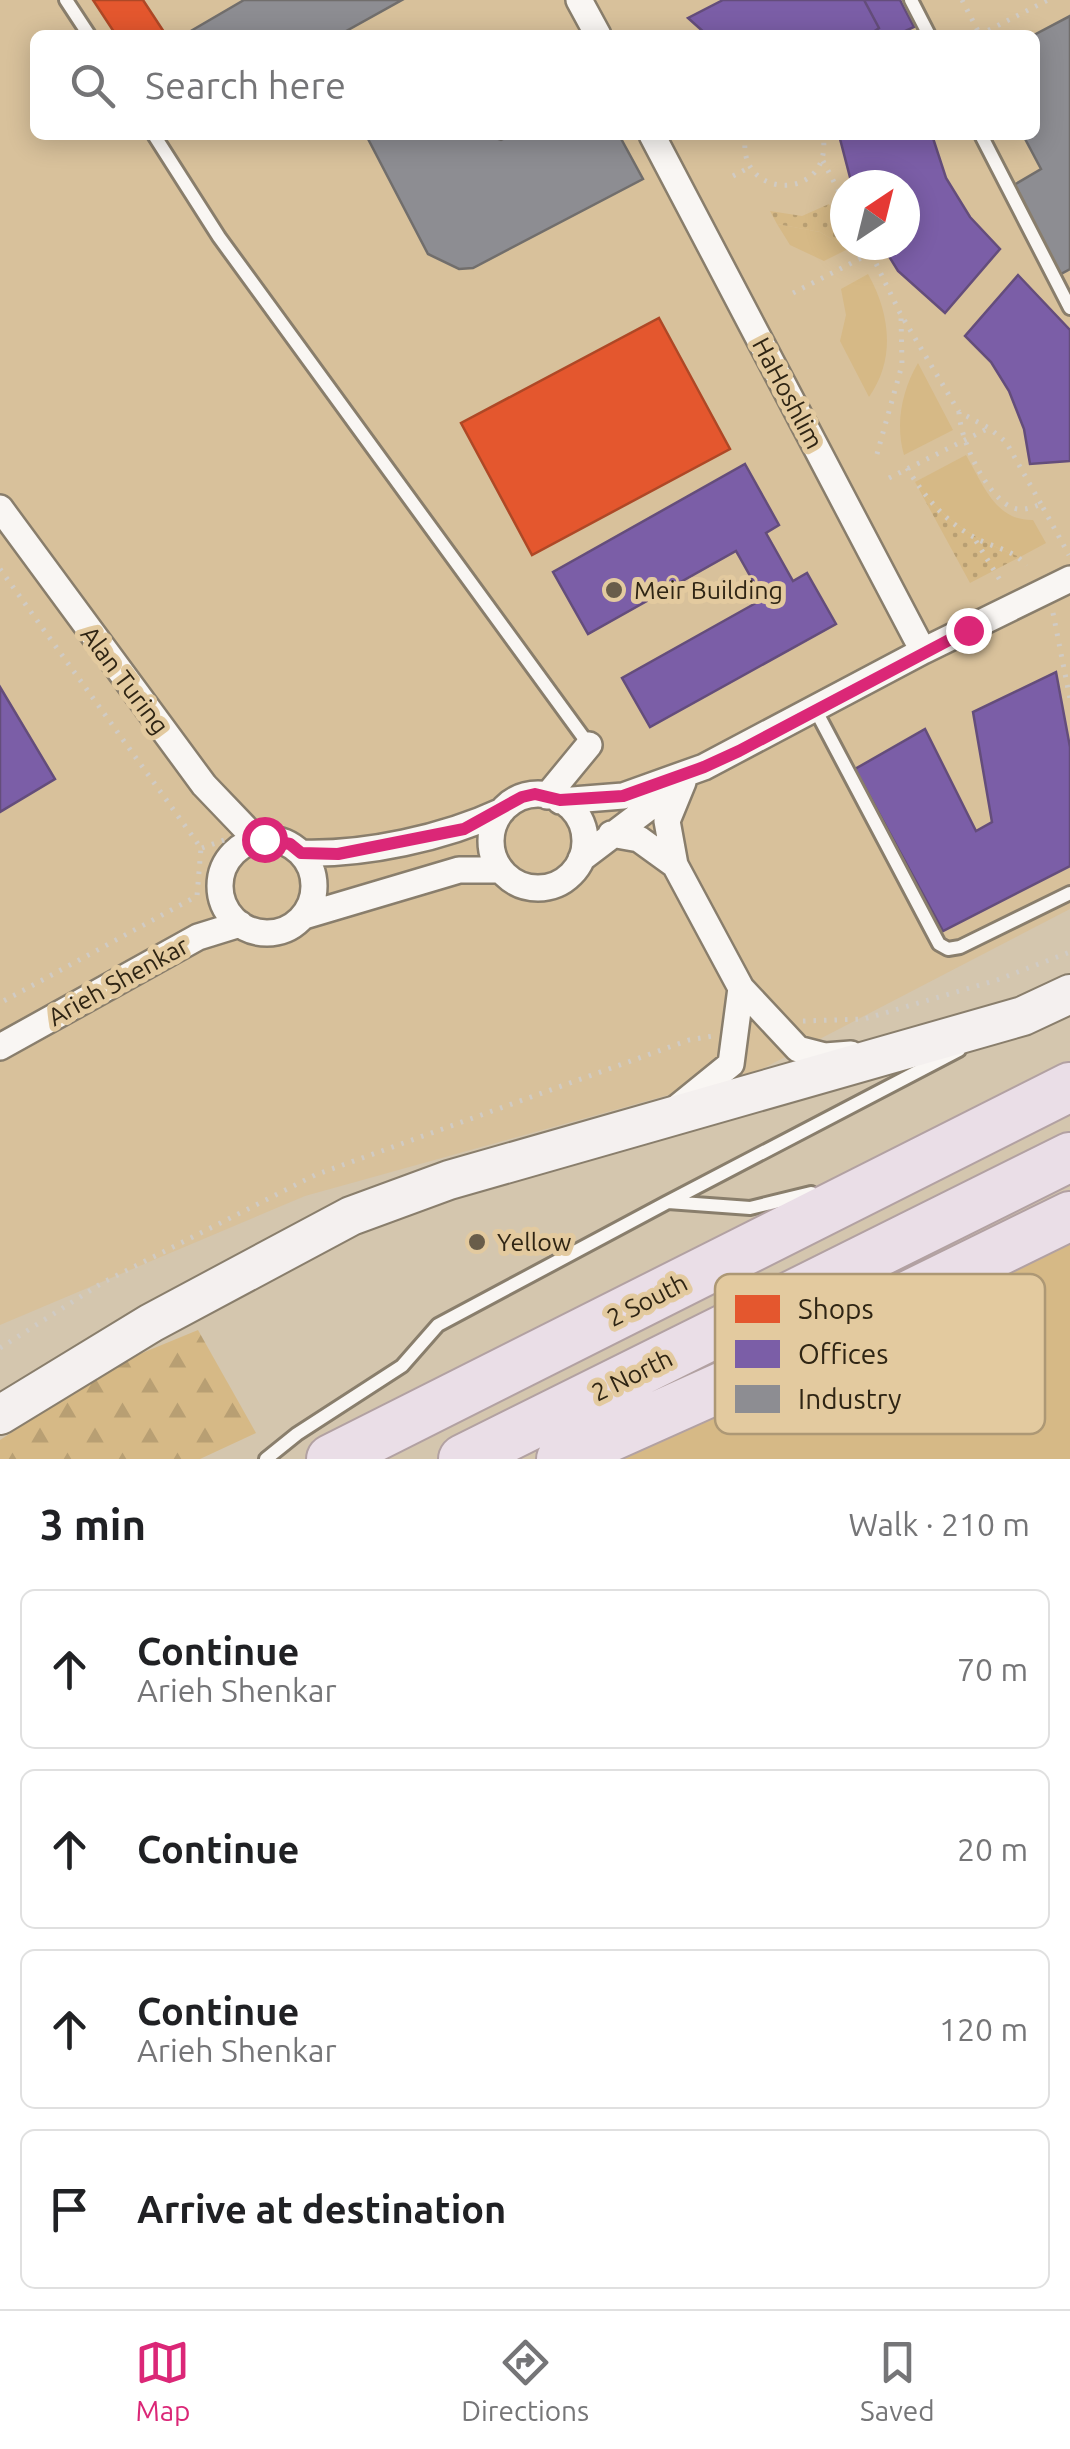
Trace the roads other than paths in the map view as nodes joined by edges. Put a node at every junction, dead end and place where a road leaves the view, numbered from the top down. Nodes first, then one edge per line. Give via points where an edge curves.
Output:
1 (66, 0) edge
2 (579, 0) edge
3 (911, 0) edge
4 (86, 30) edge
5 (595, 30) edge
6 (926, 30) edge
7 (157, 140) edge
8 (655, 140) edge
9 (983, 140) edge
10 (1070, 308) edge
11 (0, 508) edge
12 (1059, 585) edge
13 (924, 651) junction
14 (815, 709) junction
15 (589, 746) joint
16 (694, 774) junction
17 (554, 798) junction
18 (502, 811) junction
19 (611, 834) junction
20 (264, 839) junction
21 (301, 853) junction
22 (581, 859) junction
23 (675, 865) junction
24 (501, 870) junction
25 (1070, 892) edge
26 (304, 916) junction
27 (240, 924) junction
28 (741, 988) junction
29 (1070, 994) edge
30 (1023, 1016) junction
31 (0, 1047) edge
32 (910, 1050) junction
33 (1070, 1086) edge
34 (656, 1121) junction
35 (996, 1124) junction
36 (1070, 1157) edge
37 (869, 1171) dead end
38 (833, 1184) dead end
39 (668, 1202) junction
40 (1070, 1216) edge
41 (1070, 1228) edge
42 (835, 1274) edge
43 (953, 1274) edge
44 (961, 1274) edge
45 (715, 1334) edge
46 (715, 1389) edge
47 (0, 1415) edge
48 (266, 1459) edge
49 (331, 1459) edge
50 (463, 1459) edge
51 (561, 1459) edge

1 - 4 lane
2 - 5 street
3 - 6 lane
7 - 15 lane
8 - 13 street, HaHoshlim
9 - 10 lane
11 - 20 street, Alan Turing via 204,785
12 - 13 street
13 - 14 street
14 - 16 street
14 - 25 lane via 939,944 960,947
15 - 17 street
16 - 17 street via 623,796
16 - 19 street
16 - 23 street via 667,821
17 - 18 street via 522,797
17 - 22 street via 579,820
18 - 21 street via 464,829 338,854
18 - 24 street via 491,846
19 - 22 street
19 - 23 street via 640,839
20 - 21 street
20 - 27 street via 232,855 221,878 224,902
21 - 26 street via 314,877
22 - 24 street via 551,887 523,886
23 - 28 street
24 - 26 street via 460,870
26 - 27 street via 280,931
27 - 31 street, Arieh Shenkar via 198,936
28 - 32 street via 798,1049 825,1056
28 - 34 street via 732,1064
29 - 30 main road
30 - 32 main road
30 - 39 lane
32 - 34 main road
33 - 35 highway, 2 South
34 - 47 main road via 449,1180 350,1216 151,1322
35 - 37 lane
35 - 49 highway, 2 South
36 - 42 highway, 2 North
38 - 39 lane via 750,1208
39 - 48 lane via 438,1326 402,1366
40 - 43 highway
41 - 44 lane
45 - 50 highway, 2 North
46 - 51 highway

